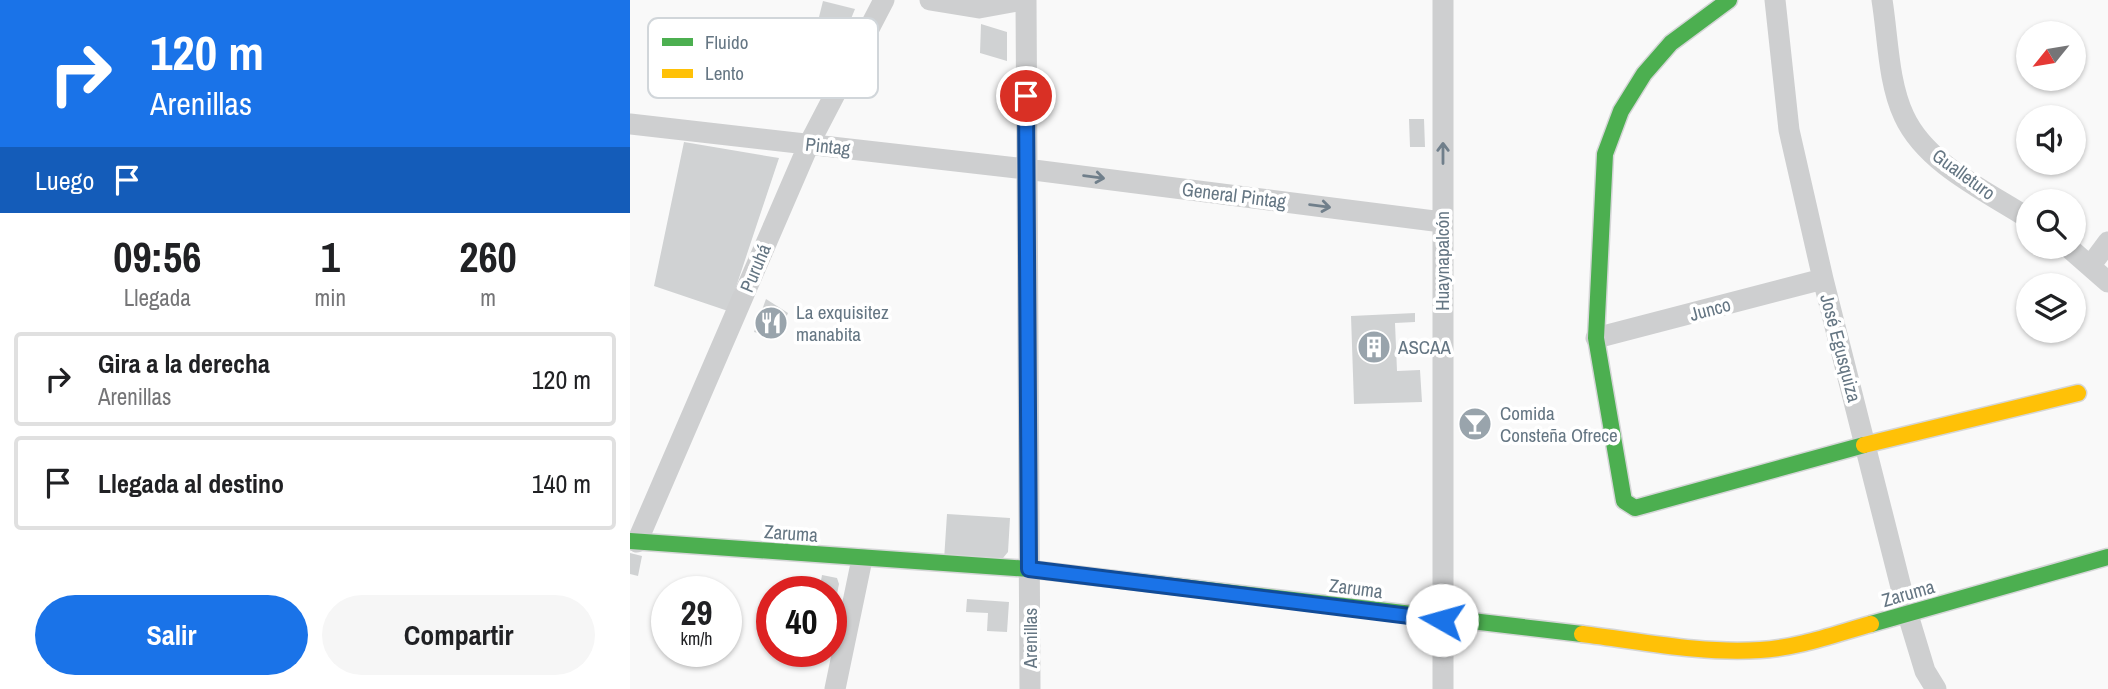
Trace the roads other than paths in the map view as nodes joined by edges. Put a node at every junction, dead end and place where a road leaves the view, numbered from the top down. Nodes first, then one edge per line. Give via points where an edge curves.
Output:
1 (884, 0) edge
2 (930, 0) edge
3 (1024, 0) edge
4 (1443, 0) edge
5 (1729, 0) edge
6 (1775, 0) edge
7 (1882, 0) edge
8 (875, 18) edge
9 (833, 98) edge
10 (630, 124) edge
11 (809, 144) junction
12 (1026, 169) junction
13 (2016, 210) edge
14 (1442, 222) junction
15 (2108, 242) edge
16 (2083, 259) edge
17 (2091, 265) junction
18 (1823, 279) junction
19 (2108, 282) edge
20 (1596, 338) junction
21 (2078, 393) dead end
22 (1866, 444) junction
23 (633, 542) edge
24 (2108, 557) edge
25 (862, 559) junction
26 (1029, 569) junction
27 (1908, 615) junction
28 (1442, 620) junction
29 (835, 689) edge
30 (1030, 689) edge
31 (1443, 689) edge
32 (1936, 689) edge

1 - 8 street, Puruhá
2 - 3 street via 979,8
3 - 12 street, Arenillas
14 -> 4 street, Huaynapalcón
5 - 20 street via 1671,44 1620,111 1605,154
6 - 18 street, José Egusquiza via 1789,131
7 - 13 street, Gualleturo via 1896,92 1919,140 1951,168
9 - 11 street, Puruhá
10 - 11 street, Pintag
11 - 12 street, Pintag
11 - 23 street, Puruhá
12 -> 14 street, General Pintag
12 - 26 street, Arenillas
14 - 28 street, Huaynapalcón
15 - 17 street
16 - 17 street
17 - 19 street
18 - 20 street, Junco
18 - 22 street, José Egusquiza
20 - 22 street via 1628,506 1635,508
21 - 22 street
22 - 27 street, José Egusquiza
23 - 25 street, Zaruma
24 - 27 street, Zaruma
25 - 26 street, Zaruma
25 - 29 street
26 - 28 street, Zaruma
26 - 30 street, Arenillas
27 - 28 street, Zaruma via 1761,650 1721,650
27 - 32 street, José Egusquiza via 1925,671
28 - 31 street, Huaynapalcón

